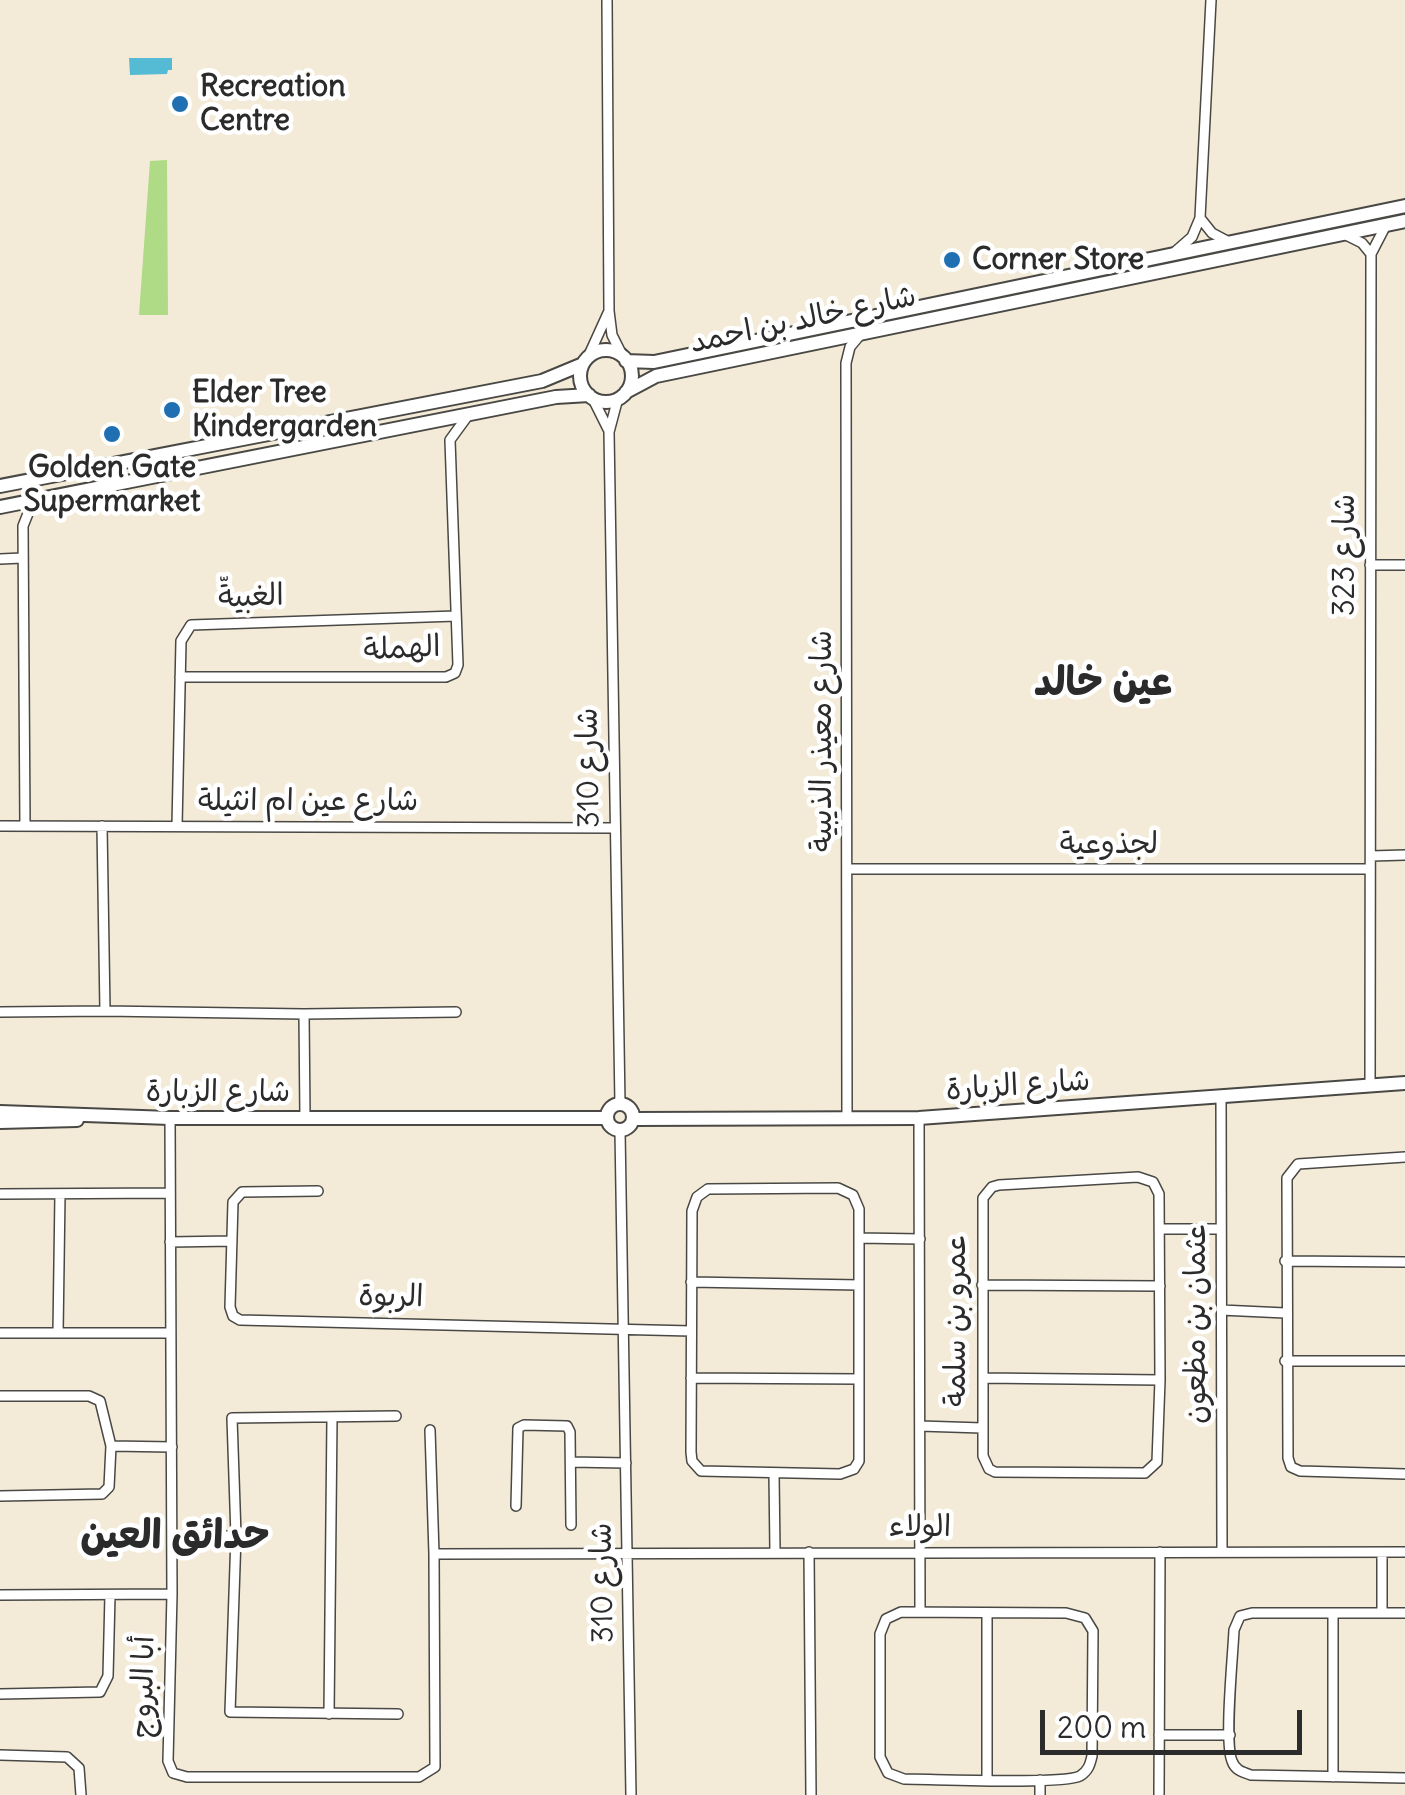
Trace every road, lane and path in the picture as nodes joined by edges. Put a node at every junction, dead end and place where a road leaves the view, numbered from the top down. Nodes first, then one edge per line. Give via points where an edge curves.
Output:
1 (607, 0) edge
2 (1211, 0) edge
3 (1405, 206) edge
4 (1200, 218) junction
5 (1405, 221) edge
6 (1387, 225) junction
7 (1342, 234) junction
8 (1230, 242) junction
9 (1176, 251) junction
10 (1371, 254) junction
11 (609, 310) junction
12 (861, 334) junction
13 (826, 342) junction
14 (625, 359) junction
15 (585, 361) junction
16 (846, 363) junction
17 (622, 395) junction
18 (590, 396) junction
19 (469, 414) junction
20 (426, 423) junction
21 (609, 432) junction
22 (450, 440) junction
23 (0, 486) edge
24 (40, 499) junction
25 (0, 507) edge
26 (23, 526) junction
27 (22, 558) junction
28 (0, 559) edge
29 (1370, 564) junction
30 (1405, 565) edge
31 (456, 616) junction
32 (180, 678) junction
33 (0, 826) edge
34 (25, 826) junction
35 (102, 826) junction
36 (178, 826) junction
37 (615, 828) junction
38 (1405, 855) edge
39 (1371, 856) junction
40 (848, 869) junction
41 (1370, 869) junction
42 (105, 1011) junction
43 (0, 1012) edge
44 (456, 1012) dead end
45 (304, 1014) junction
46 (1405, 1083) edge
47 (1370, 1085) junction
48 (1221, 1097) junction
49 (620, 1104) junction
50 (0, 1112) edge
51 (129, 1116) junction
52 (170, 1118) junction
53 (305, 1118) junction
54 (607, 1118) junction
55 (847, 1118) junction
56 (919, 1118) junction
57 (634, 1119) junction
58 (0, 1122) edge
59 (620, 1130) junction
60 (1405, 1157) edge
61 (318, 1191) dead end
62 (170, 1193) junction
63 (0, 1194) edge
64 (60, 1194) junction
65 (1221, 1229) junction
66 (1160, 1230) junction
67 (859, 1238) junction
68 (920, 1239) junction
69 (232, 1241) junction
70 (170, 1242) junction
71 (1285, 1261) junction
72 (1405, 1262) edge
73 (691, 1282) junction
74 (982, 1284) junction
75 (859, 1286) junction
76 (1160, 1286) junction
77 (1221, 1310) junction
78 (1285, 1313) junction
79 (624, 1330) junction
80 (690, 1330) junction
81 (0, 1333) edge
82 (58, 1333) junction
83 (170, 1333) junction
84 (1285, 1361) junction
85 (1405, 1362) edge
86 (691, 1378) junction
87 (982, 1378) junction
88 (859, 1379) junction
89 (1160, 1380) junction
90 (0, 1396) edge
91 (396, 1416) dead end
92 (332, 1418) junction
93 (920, 1426) junction
94 (982, 1428) junction
95 (430, 1430) dead end
96 (111, 1446) junction
97 (172, 1447) junction
98 (571, 1462) junction
99 (626, 1463) junction
100 (774, 1474) junction
101 (1405, 1474) edge
102 (0, 1496) edge
103 (516, 1506) dead end
104 (571, 1525) dead end
105 (214, 1536) dead end
106 (236, 1536) junction
107 (919, 1551) junction
108 (775, 1552) junction
109 (809, 1552) junction
110 (1160, 1552) junction
111 (1222, 1552) junction
112 (1382, 1552) junction
113 (1405, 1552) edge
114 (627, 1553) junction
115 (434, 1554) junction
116 (110, 1594) junction
117 (172, 1594) junction
118 (0, 1595) edge
119 (920, 1612) junction
120 (988, 1613) junction
121 (1382, 1613) junction
122 (1405, 1613) edge
123 (1333, 1614) junction
124 (0, 1694) edge
125 (329, 1714) junction
126 (398, 1714) dead end
127 (1160, 1734) junction
128 (1230, 1734) junction
129 (0, 1756) edge
130 (1333, 1777) junction
131 (987, 1778) junction
132 (1405, 1778) edge
133 (1040, 1780) junction
134 (80, 1795) edge
135 (631, 1795) edge
136 (811, 1795) edge
137 (1040, 1795) edge
138 (1159, 1795) edge

1 - 11 street
2 - 4 street
3 - 8 main road, شارع خالد بن احمد
4 - 8 street
4 - 9 street
5 - 6 main road, شارع خالد بن احمد
6 - 7 main road, شارع خالد بن احمد
6 - 10 street, شارع 323
7 - 10 street
7 - 12 main road, شارع خالد بن احمد
8 - 9 main road, شارع خالد بن احمد
9 - 14 main road, شارع خالد بن احمد via 654,362
10 - 29 street, شارع 323
11 - 14 street
11 - 15 street
12 - 13 main road, شارع خالد بن احمد
12 - 16 street, شارع معيذر الذيبية
13 - 16 street
13 - 17 main road, شارع خالد بن احمد via 656,376
14 - 15 main road via 609,350
14 - 17 main road via 631,380
15 - 18 main road via 580,378
15 - 23 main road via 529,384
16 - 40 street, شارع معيذر الذيبية
17 - 18 main road via 605,402
17 - 21 street, شارع 310
18 - 19 main road
18 - 21 street, شارع 310
19 - 20 main road
19 - 22 street
20 - 22 street
20 - 24 main road
21 - 37 street, شارع 310
22 - 31 street, الهملة
24 - 25 main road
24 - 26 street
25 - 26 street
26 - 27 street
27 - 28 street
27 - 34 street
29 - 30 street
29 - 39 street, شارع 323
31 - 32 street, الغبيةّ via 198,623 181,641
31 - 32 street, الهملة via 458,665 446,677
32 - 36 street, الغبيةّ
33 - 34 street, شارع عين ام انثيلة
34 - 35 street, شارع عين ام انثيلة
35 - 36 street, شارع عين ام انثيلة
35 - 42 street
36 - 37 street, شارع عين ام انثيلة
37 - 49 street, شارع 310
38 - 39 street
39 - 41 street, شارع 323
40 - 41 street, لجذوعية
40 - 55 street, شارع معيذر الذيبية
41 - 47 street, شارع 323
42 - 43 street
42 - 45 street
44 - 45 street
45 - 53 street
46 - 47 main road, شارع الزبارة
47 - 48 main road, شارع الزبارة
48 - 56 main road, شارع الزبارة
48 - 65 street, عثمان بن مظعون
49 - 54 main road
49 - 57 main road
50 - 51 main road, شارع الزبارة
51 - 52 main road, شارع الزبارة
51 - 58 main road, شارع الزبارة
52 - 53 main road, شارع الزبارة
52 - 62 street, أبا البروج
53 - 54 main road, شارع الزبارة
54 - 59 main road
55 - 56 main road, شارع الزبارة
55 - 57 main road, شارع الزبارة
56 - 68 street
57 - 59 main road
59 - 79 street, شارع 310
60 - 71 street via 1298,1164 1291,1170
61 - 69 street, الربوة via 242,1192 233,1202
62 - 64 street
62 - 70 street, أبا البروج
63 - 64 street
64 - 82 street
65 - 66 street
65 - 77 street, عثمان بن مظعون
66 - 74 street, عمرو بن سلمة via 1157,1187 1147,1178 992,1187 981,1206
66 - 76 street, عمرو بن سلمة
67 - 68 street
67 - 73 street via 857,1201 847,1190 708,1189 692,1211
67 - 75 street
68 - 93 street
69 - 70 street
69 - 79 street, الربوة via 230,1307 240,1320
70 - 83 street, أبا البروج
71 - 72 street
71 - 78 street
73 - 75 street
73 - 80 street
74 - 76 street
74 - 87 street, عمرو بن سلمة
75 - 88 street
76 - 89 street, عمرو بن سلمة
77 - 78 street
77 - 111 street, عثمان بن مظعون
78 - 84 street
79 - 80 street
79 - 99 street, شارع 310
80 - 86 street
81 - 82 street
82 - 83 street
83 - 97 street, أبا البروج
84 - 85 street
84 - 101 street via 1291,1466
86 - 88 street
86 - 100 street via 696,1467
87 - 89 street
87 - 94 street, عمرو بن سلمة
88 - 100 street via 860,1452 854,1469
89 - 94 street, عمرو بن سلمة via 1159,1457 1145,1473 995,1472 985,1463
90 - 96 street via 100,1400
91 - 92 street
92 - 106 street via 232,1418
92 - 125 street
93 - 94 street, عمرو بن سلمة
93 - 107 street
95 - 115 street, أبا البروج
96 - 97 street
96 - 102 street via 109,1486 102,1494
97 - 117 street, أبا البروج
98 - 99 street
98 - 103 street via 567,1426 520,1425
98 - 104 street
99 - 114 street, شارع 310
100 - 108 street
105 - 106 street
106 - 125 street via 230,1712
107 - 109 street, الولاء
107 - 110 street, الولاء
107 - 119 street
108 - 109 street, الولاء
108 - 114 street, الولاء
109 - 136 street
110 - 111 street, الولاء
110 - 127 street
111 - 112 street, الولاء
112 - 113 street, الولاء
112 - 121 street
114 - 115 street, الولاء
114 - 135 street, شارع 310
115 - 117 street, أبا البروج via 437,1760 419,1777 173,1773
116 - 117 street
116 - 118 street
116 - 124 street via 108,1676 100,1692
119 - 120 street
119 - 131 street via 892,1614 880,1634 883,1766 904,1779
120 - 131 street
120 - 133 street via 1076,1614 1093,1631 1090,1764 1074,1778
121 - 122 street
121 - 123 street
123 - 128 street via 1240,1616
123 - 130 street
125 - 126 street
127 - 128 street
127 - 138 street
128 - 130 street via 1232,1762 1243,1772
129 - 134 street via 67,1757 79,1768
130 - 132 street
131 - 133 street
133 - 137 street

